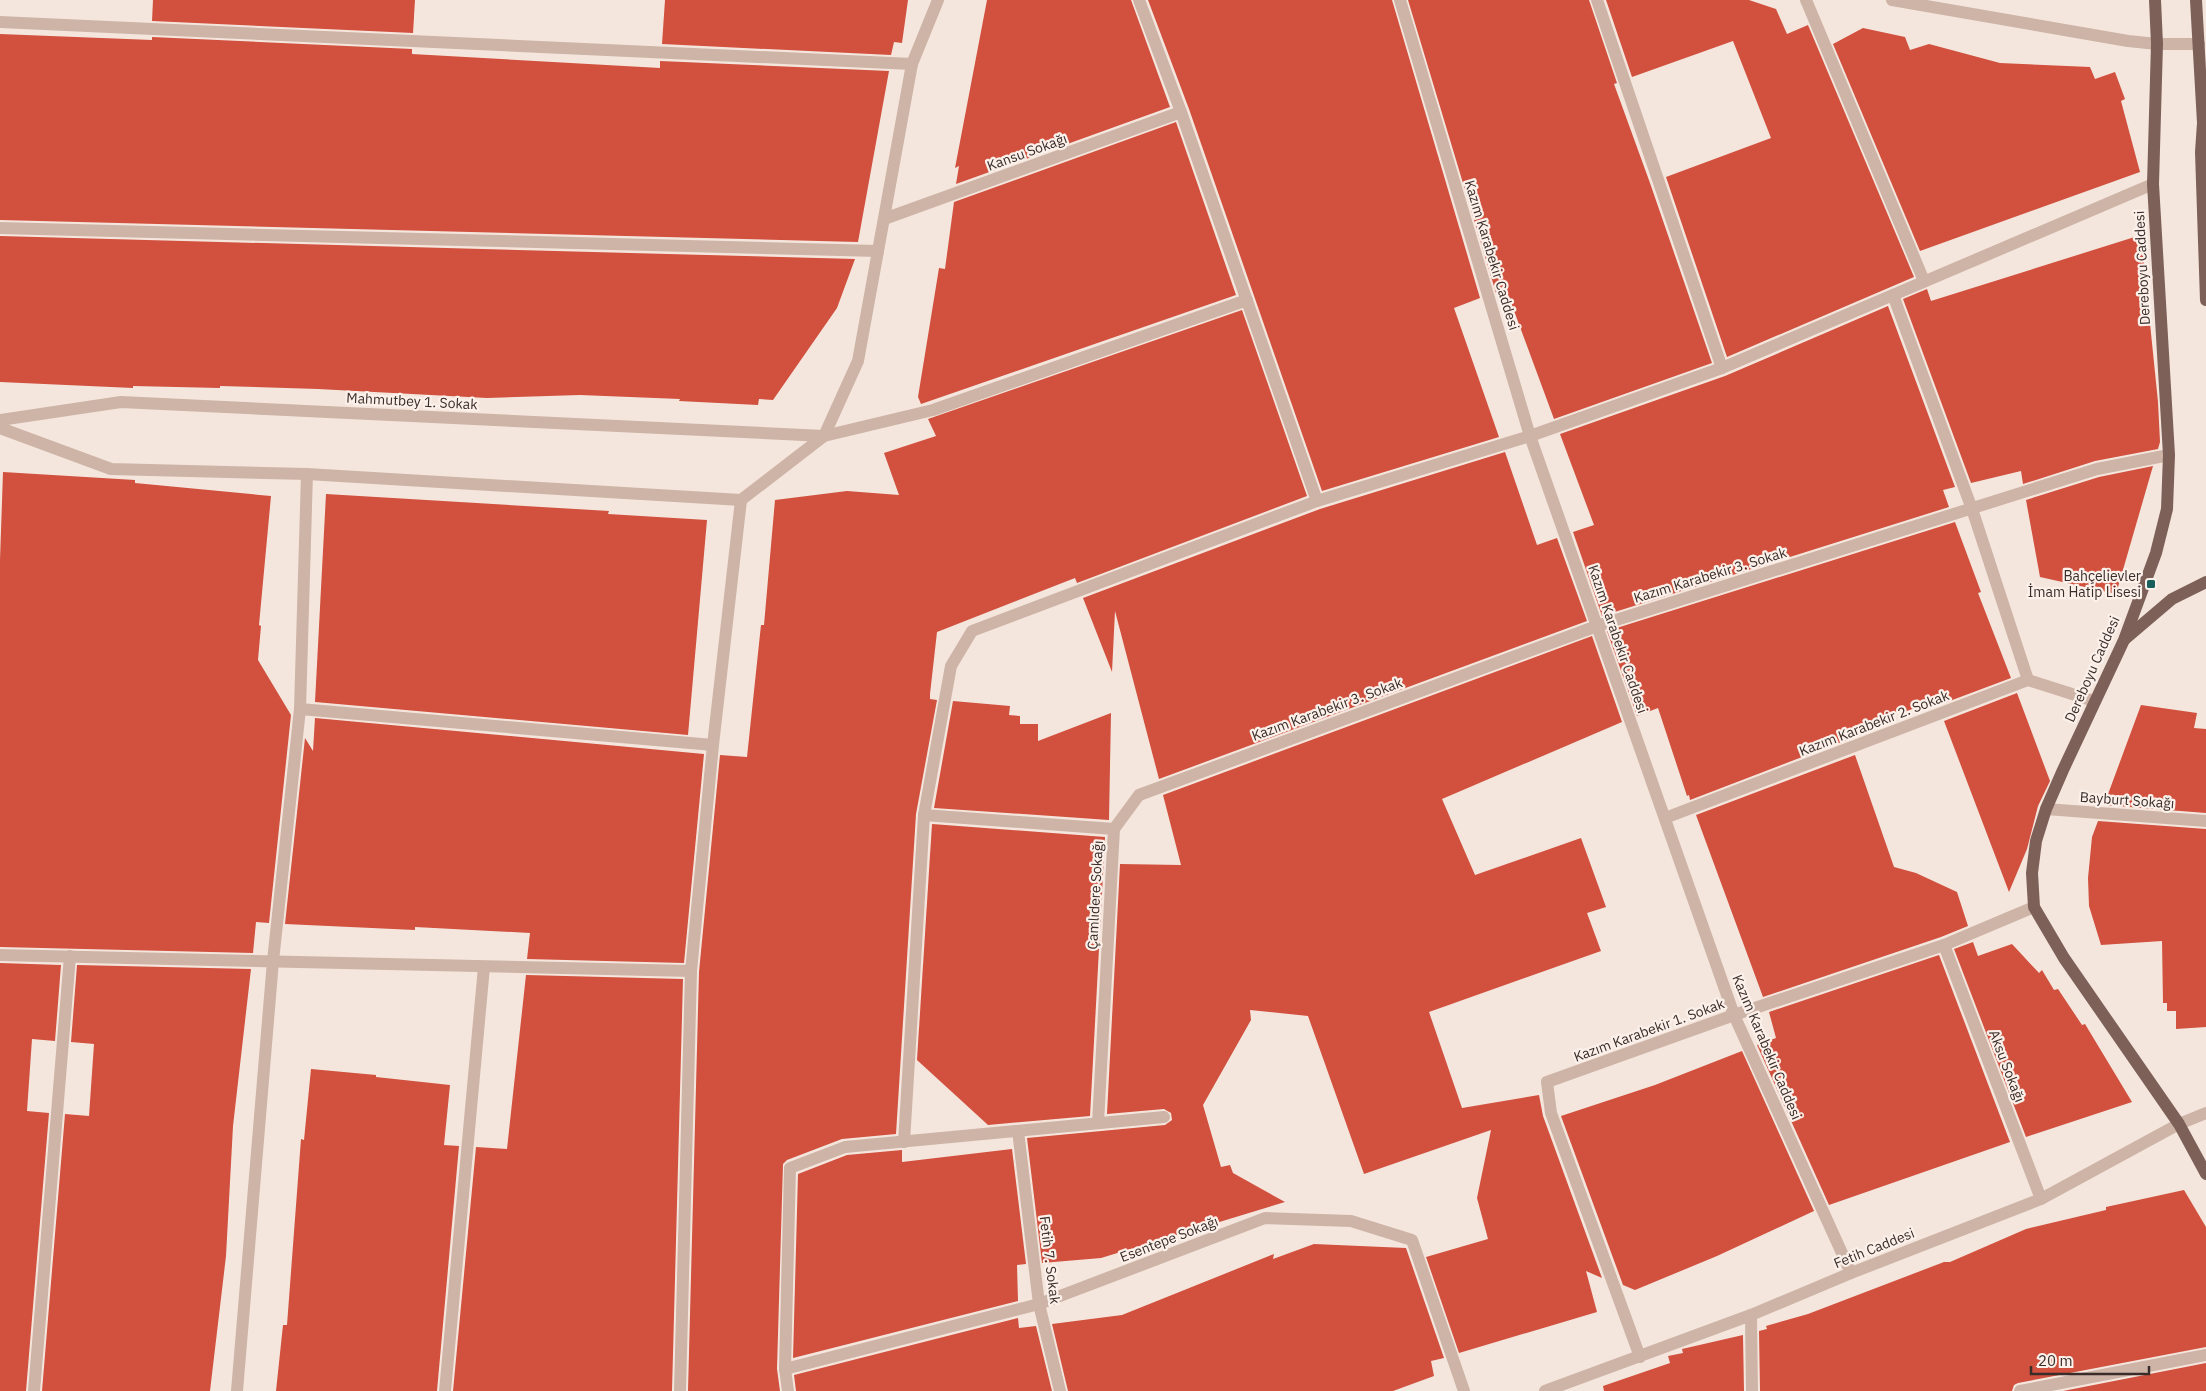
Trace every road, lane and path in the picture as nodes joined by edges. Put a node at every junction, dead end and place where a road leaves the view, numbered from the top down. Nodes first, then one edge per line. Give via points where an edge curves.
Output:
1 (938, 0) edge
2 (1139, 0) edge
3 (1400, 0) edge
4 (1597, 0) edge
5 (1806, 0) edge
6 (1892, 0) edge
7 (2155, 0) edge
8 (2196, 0) edge
9 (0, 22) edge
10 (2157, 44) junction
11 (2199, 44) junction
12 (912, 64) junction
13 (1181, 112) junction
14 (2203, 153) edge
15 (2152, 184) junction
16 (884, 219) junction
17 (0, 228) edge
18 (878, 251) junction
19 (1924, 281) junction
20 (2206, 293) edge
21 (1893, 295) junction
22 (1247, 300) junction
23 (1722, 368) junction
24 (0, 420) edge
25 (0, 428) edge
26 (824, 436) junction
27 (1530, 436) junction
28 (2169, 455) junction
29 (307, 474) junction
30 (741, 500) junction
31 (1317, 501) junction
32 (1972, 508) junction
33 (2206, 582) edge
34 (1597, 626) junction
35 (2124, 640) junction
36 (2028, 680) junction
37 (2094, 701) junction
38 (300, 709) junction
39 (713, 744) junction
40 (2046, 809) junction
41 (924, 815) junction
42 (1665, 818) junction
43 (2206, 821) edge
44 (1114, 829) junction
45 (2034, 907) junction
46 (1944, 945) junction
47 (0, 955) edge
48 (70, 956) junction
49 (273, 961) junction
50 (484, 966) junction
51 (691, 971) junction
52 (1734, 1015) junction
53 (2206, 1114) edge
54 (1164, 1117) dead end
55 (1098, 1123) junction
56 (2179, 1124) junction
57 (1018, 1130) junction
58 (904, 1142) junction
59 (2206, 1174) edge
60 (2041, 1199) junction
61 (1851, 1273) junction
62 (1040, 1304) junction
63 (1751, 1315) junction
64 (2206, 1355) edge
65 (1640, 1357) junction
66 (786, 1369) junction
67 (34, 1391) edge
68 (237, 1391) edge
69 (446, 1391) edge
70 (680, 1391) edge
71 (788, 1391) edge
72 (1060, 1391) edge
73 (1464, 1391) edge
74 (1545, 1391) edge
75 (1752, 1391) edge
76 (2020, 1391) edge

1 - 12 street
2 - 13 street
3 - 27 street, Kazım Karabekir Caddesi
4 - 23 street
5 - 19 street
6 - 10 street
7 - 10 main road, Dereboyu Caddesi
8 - 11 main road
9 - 12 street
10 - 11 street
10 - 15 main road, Dereboyu Caddesi
11 - 14 main road
12 - 16 street
13 - 16 street, Kansu Sokağı
13 - 22 street
14 - 20 main road
15 - 19 street
15 - 28 main road, Dereboyu Caddesi
16 - 18 street
17 - 18 street
18 - 26 street via 858,360
19 - 21 street
21 - 23 street
21 - 32 street
22 - 26 street via 933,410
22 - 31 street
23 - 27 street
24 - 26 street, Mahmutbey 1. Sokak via 121,402
25 - 29 street via 111,469
26 - 30 street
27 - 31 street
27 - 34 street, Kazım Karabekir Caddesi
28 - 32 street, Kazım Karabekir 3. Sokak via 2097,469
28 - 35 main road, Dereboyu Caddesi via 2167,509 2156,554
29 - 30 street
29 - 38 street
30 - 39 street
31 - 41 street via 972,631 951,666
32 - 34 street, Kazım Karabekir 3. Sokak
32 - 36 street
33 - 35 main road via 2172,599
34 - 42 street, Kazım Karabekir Caddesi
34 - 44 street, Kazım Karabekir 3. Sokak via 1139,794
35 - 37 main road, Dereboyu Caddesi
36 - 37 street
36 - 42 street, Kazım Karabekir 2. Sokak
37 - 40 main road, Dereboyu Caddesi
38 - 39 street
38 - 49 street
39 - 51 street
40 - 43 street, Bayburt Sokağı
40 - 45 main road, Dereboyu Caddesi via 2036,842 2032,873
41 - 44 street, Çamlıdere Sokağı
41 - 58 street
42 - 52 street, Kazım Karabekir Caddesi
44 - 55 street, Çamlıdere Sokağı
45 - 46 street, Kazım Karabekir 1. Sokak
45 - 56 main road, Dereboyu Caddesi via 2064,958
46 - 52 street, Kazım Karabekir 1. Sokak
46 - 60 street, Aksu Sokağı
47 - 48 street
48 - 49 street
48 - 67 street
49 - 50 street
49 - 68 street
50 - 51 street
50 - 69 street
51 - 70 street
52 - 61 street, Kazım Karabekir Caddesi
52 - 65 street, Kazım Karabekir 1. Sokak via 1547,1082 1551,1113
53 - 56 street, Fetih Caddesi
54 - 55 street
55 - 57 street
56 - 59 main road, Dereboyu Caddesi
56 - 60 street, Fetih Caddesi
57 - 58 street
57 - 62 street, Fetih 7. Sokak
58 - 66 street via 845,1147 790,1168
60 - 61 street, Fetih Caddesi
61 - 63 street, Fetih Caddesi
62 - 66 street, Esentepe Sokağı
62 - 72 street, Fetih 7. Sokak
62 - 73 street, Esentepe Sokağı via 1265,1218 1351,1221 1412,1240
63 - 65 street, Fetih Caddesi
63 - 75 street
64 - 76 street
65 - 74 street, Fetih Caddesi
66 - 71 street

